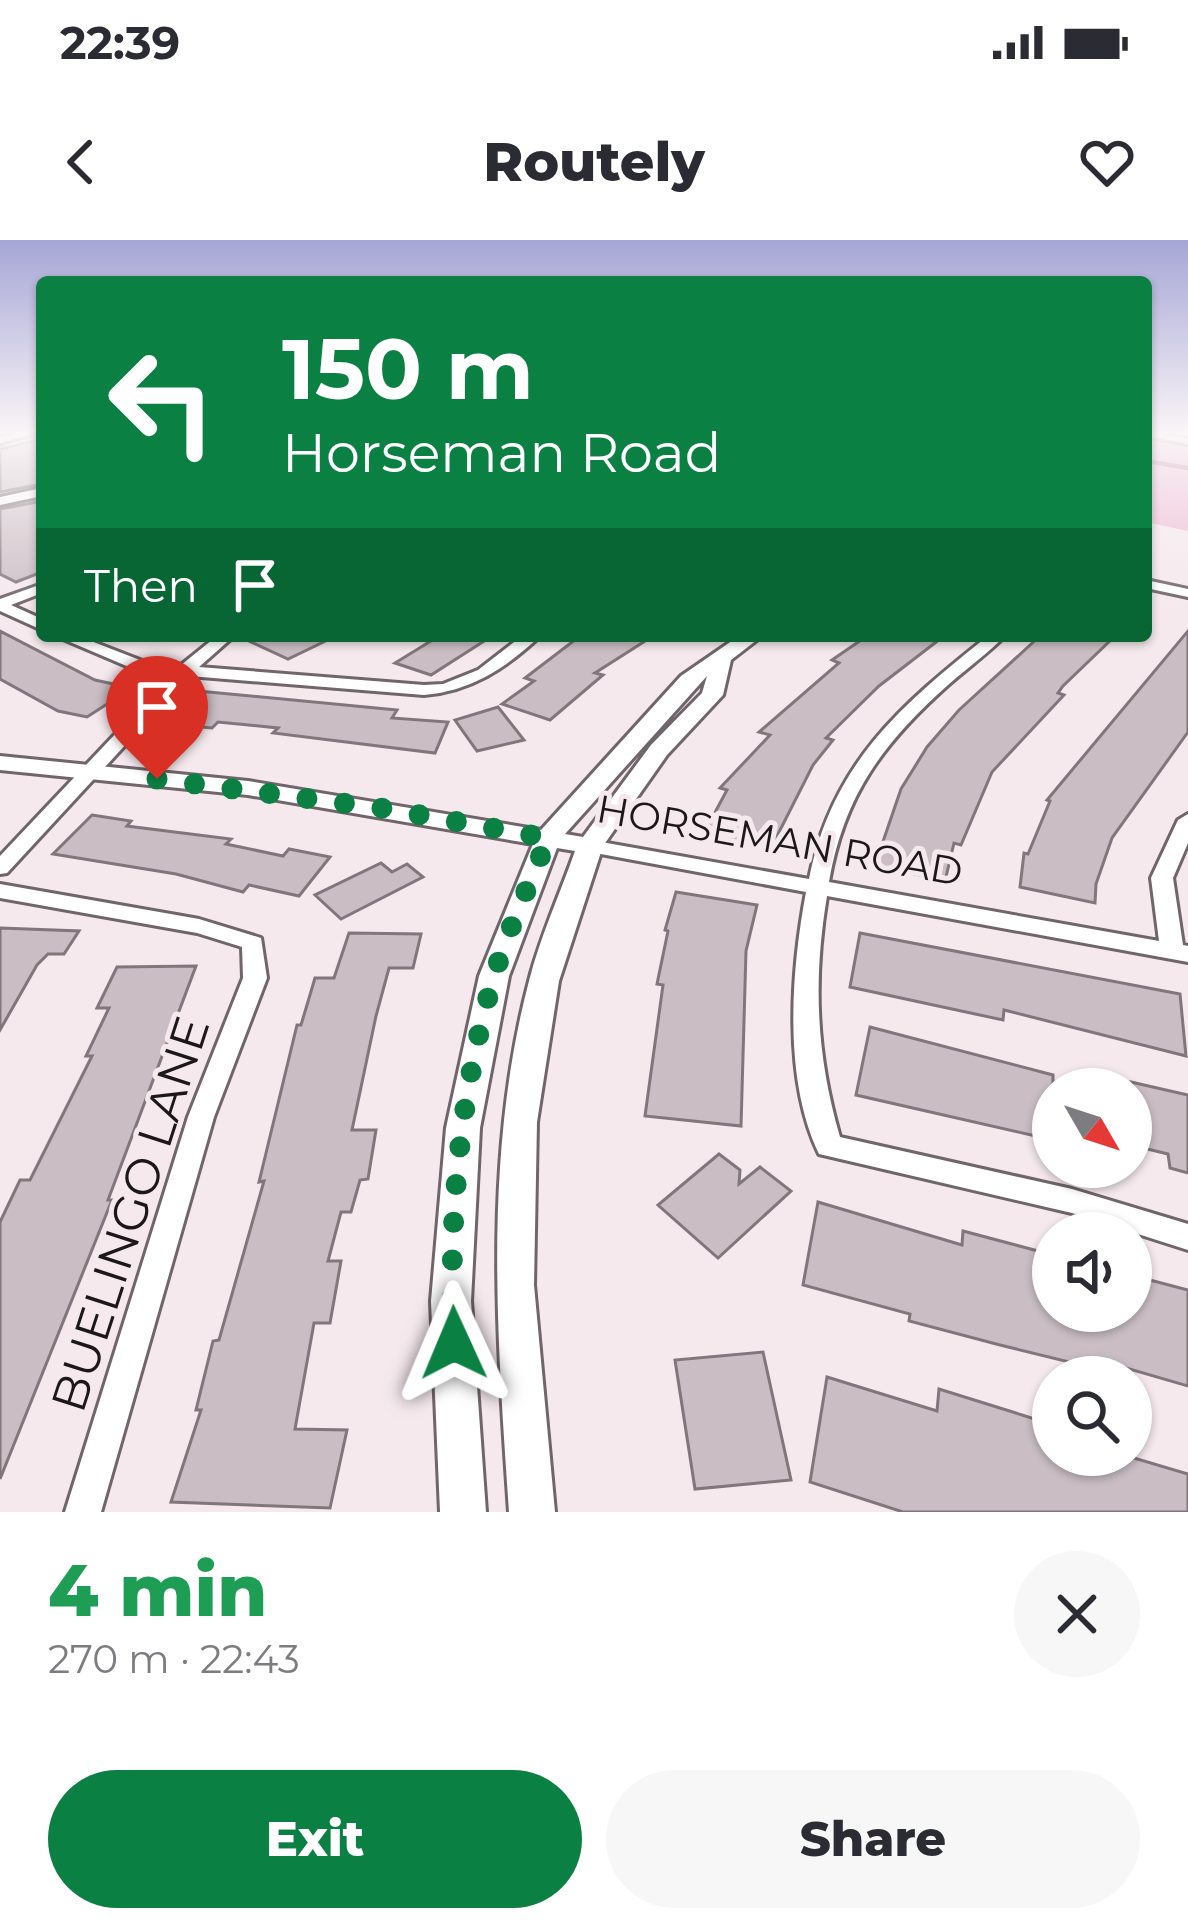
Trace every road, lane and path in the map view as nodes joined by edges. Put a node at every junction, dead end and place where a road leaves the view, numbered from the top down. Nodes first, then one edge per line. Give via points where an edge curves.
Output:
1 (36, 493) edge
2 (0, 501) edge
3 (1152, 585) edge
4 (36, 590) edge
5 (1188, 593) edge
6 (0, 604) edge
7 (36, 622) edge
8 (77, 642) edge
9 (219, 642) edge
10 (525, 642) edge
11 (745, 642) edge
12 (990, 642) edge
13 (722, 661) junction
14 (185, 670) junction
15 (0, 763) edge
16 (93, 772) junction
17 (1188, 820) edge
18 (548, 838) junction
19 (590, 846) junction
20 (0, 868) edge
21 (818, 886) junction
22 (0, 891) edge
23 (1180, 952) edge
24 (1188, 1237) edge
25 (83, 1512) edge
26 (463, 1512) edge
27 (532, 1512) edge

1 - 2 street
3 - 5 street
4 - 6 street
6 - 7 street
8 - 14 street via 115,660
9 - 14 street
10 - 14 street via 458,688
11 - 13 street
12 - 21 street via 924,695 858,772 836,811
13 - 18 street via 688,680
13 - 19 street via 712,695 658,750
14 - 16 street
15 - 16 street, HORSEMAN ROAD
16 - 18 street, HORSEMAN ROAD via 248,788
16 - 20 street
17 - 23 street via 1162,878
18 - 19 street, HORSEMAN ROAD
18 - 26 street via 494,976 463,1128 451,1301
19 - 21 street, HORSEMAN ROAD
19 - 27 street via 544,981 520,1122 514,1285
21 - 23 street, HORSEMAN ROAD
21 - 24 street via 808,1064 829,1145 1072,1201
22 - 25 street, BUELINGO LANE via 253,943 255,978 202,1117

